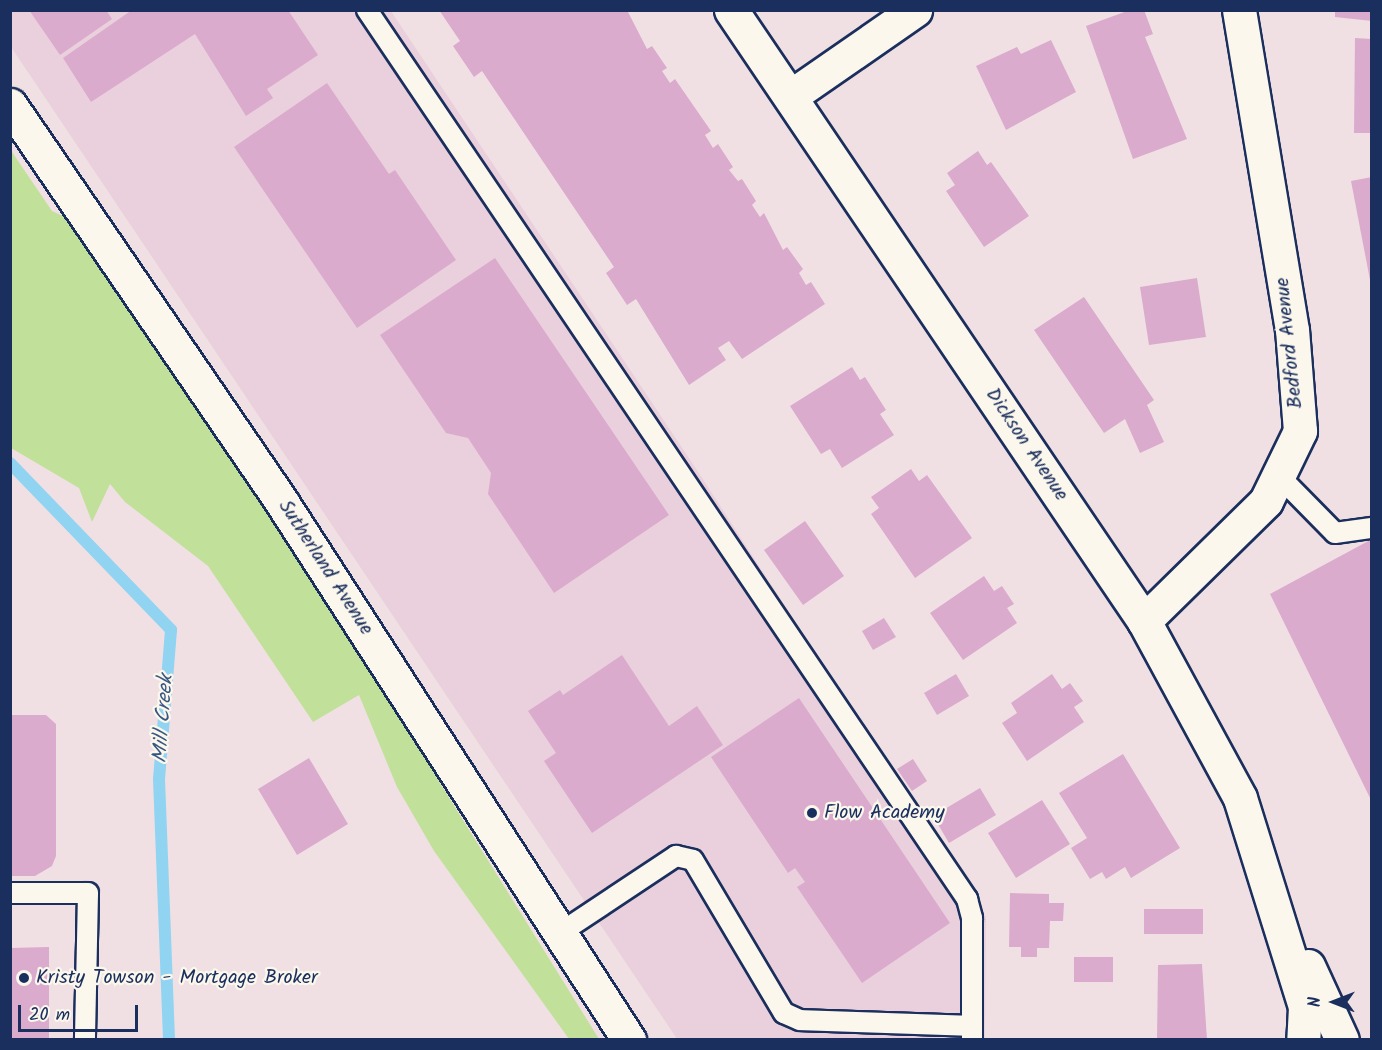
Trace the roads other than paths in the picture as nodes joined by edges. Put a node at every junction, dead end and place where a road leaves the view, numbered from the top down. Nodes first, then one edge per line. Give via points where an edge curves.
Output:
1 (367, 10) edge
2 (731, 10) edge
3 (915, 10) edge
4 (1239, 10) edge
5 (791, 96) junction
6 (10, 105) edge
7 (1278, 475) junction
8 (1371, 528) edge
9 (1144, 621) junction
10 (10, 893) edge
11 (1276, 903) junction
12 (563, 932) junction
13 (972, 1033) edge
14 (85, 1040) edge
15 (628, 1040) edge
16 (1303, 1040) edge
17 (1342, 1040) edge

1 - 13 lane via 967,898 972,918
2 - 5 street, Dickson Avenue
3 - 5 street
4 - 7 street, Bedford Avenue via 1292,330 1300,431
5 - 9 street, Dickson Avenue
6 - 12 street, Sutherland Avenue via 281,501
7 - 8 lane via 1335,533
7 - 9 street, Bedford Avenue via 1266,501
9 - 11 street, Dickson Avenue via 1240,798
10 - 14 lane via 88,893
11 - 16 street, Dickson Avenue via 1305,1007
11 - 17 street, Dickson Avenue
12 - 13 lane via 676,856 693,860 784,1013 800,1020
12 - 15 street, Sutherland Avenue

